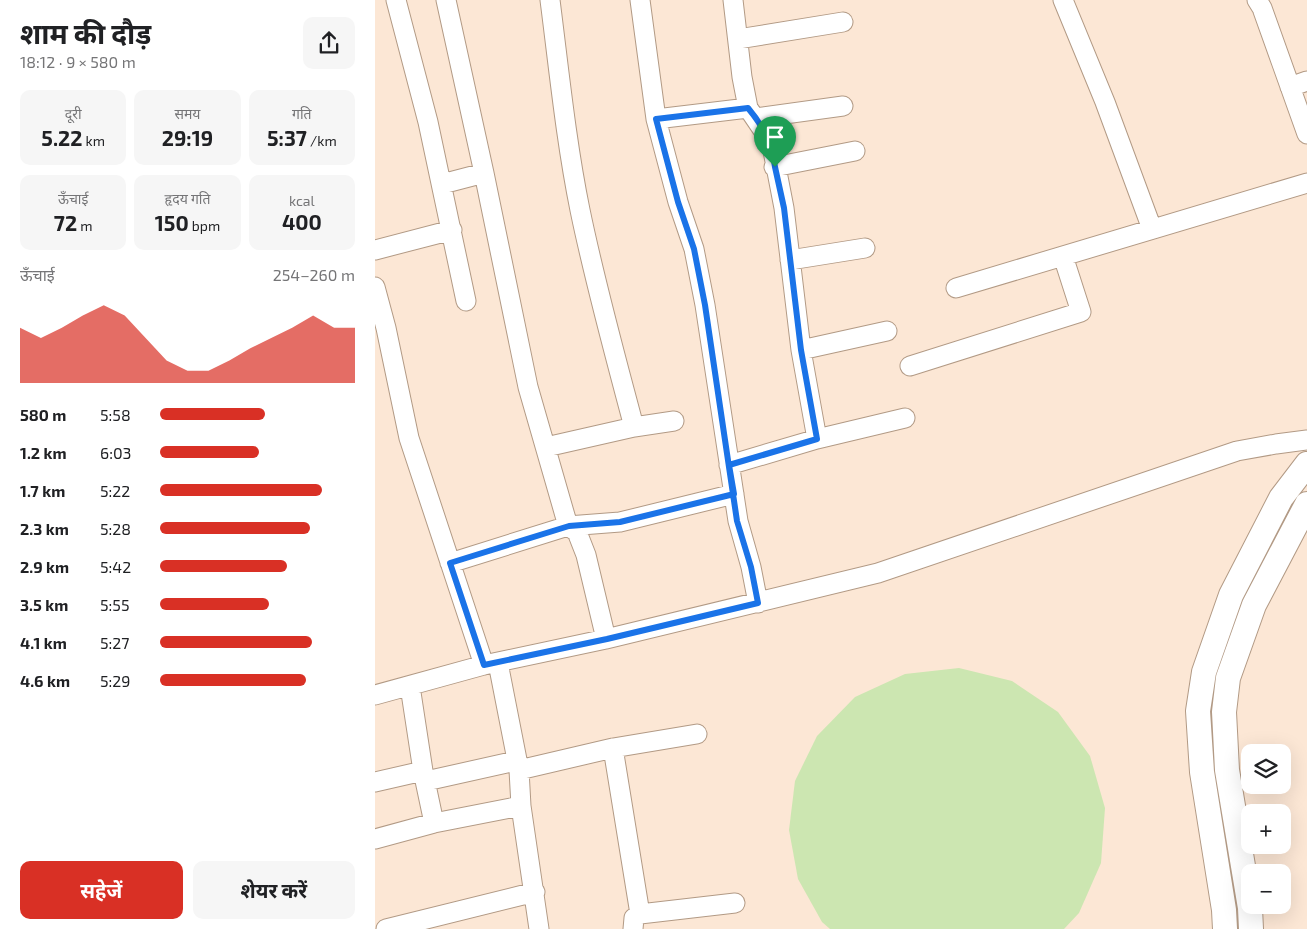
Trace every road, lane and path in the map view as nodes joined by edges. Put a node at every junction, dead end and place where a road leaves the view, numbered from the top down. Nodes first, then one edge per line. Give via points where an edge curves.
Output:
1 (397, 0) edge
2 (446, 0) edge
3 (549, 0) edge
4 (641, 0) edge
5 (733, 0) edge
6 (1063, 0) edge
7 (1257, 0) edge
8 (843, 22) dead end
9 (738, 39) junction
10 (1299, 84) edge
11 (843, 106) dead end
12 (752, 113) junction
13 (656, 119) junction
14 (1307, 134) edge
15 (855, 151) dead end
16 (775, 167) junction
17 (484, 173) junction
18 (1307, 182) edge
19 (442, 184) junction
20 (1151, 229) junction
21 (452, 230) junction
22 (865, 248) dead end
23 (375, 250) edge
24 (1063, 256) junction
25 (790, 260) junction
26 (375, 288) edge
27 (956, 288) dead end
28 (467, 301) dead end
29 (887, 331) dead end
30 (801, 350) junction
31 (384, 366) edge
32 (910, 366) dead end
33 (905, 418) dead end
34 (674, 421) dead end
35 (634, 428) junction
36 (817, 439) junction
37 (1307, 440) edge
38 (546, 447) junction
39 (1307, 464) edge
40 (729, 465) junction
41 (734, 494) junction
42 (1307, 504) edge
43 (569, 526) junction
44 (450, 563) junction
45 (758, 603) junction
46 (607, 639) junction
47 (491, 664) junction
48 (411, 686) junction
49 (375, 695) edge
50 (697, 734) dead end
51 (613, 748) junction
52 (517, 765) junction
53 (424, 776) junction
54 (375, 782) edge
55 (521, 806) junction
56 (434, 823) junction
57 (375, 839) edge
58 (535, 892) junction
59 (735, 903) dead end
60 (637, 921) edge
61 (433, 924) edge
62 (386, 929) edge
63 (539, 929) edge
64 (1225, 929) edge
65 (1251, 929) edge

1 - 19 street
2 - 17 street
3 - 35 street via 580,209
4 - 13 street
5 - 9 street
6 - 20 street via 1105,102
7 - 10 street
8 - 9 street
9 - 12 street via 742,76
10 - 14 street
11 - 12 street
12 - 13 street
12 - 16 street via 765,133
13 - 40 street via 696,259
15 - 16 street
16 - 25 street
17 - 19 street
17 - 38 street via 528,386
18 - 20 street
19 - 21 street
20 - 24 street
21 - 23 street
21 - 28 street
22 - 25 street
24 - 27 street
24 - 32 street via 1081,312
25 - 30 street
26 - 31 street via 385,328
29 - 30 street
30 - 36 street
31 - 44 street
33 - 36 street
34 - 35 street
35 - 38 street
36 - 40 street
37 - 45 street via 1237,451 878,574
38 - 43 street
39 - 64 street via 1281,498 1231,595 1204,672 1198,711 1202,772
40 - 41 street
41 - 43 street via 620,522
41 - 45 street via 737,521
42 - 65 street via 1254,605 1228,678 1224,712 1227,770
43 - 44 street
43 - 46 street via 577,532 586,555
44 - 47 street
45 - 46 street
46 - 47 street
47 - 48 street
47 - 52 street
48 - 49 street
48 - 53 street
50 - 51 street
51 - 52 street
51 - 60 street
52 - 53 street
52 - 55 street
53 - 54 street
53 - 56 street
55 - 56 street
55 - 58 street
56 - 57 street
58 - 61 street
58 - 63 street
59 - 60 street
61 - 62 street

